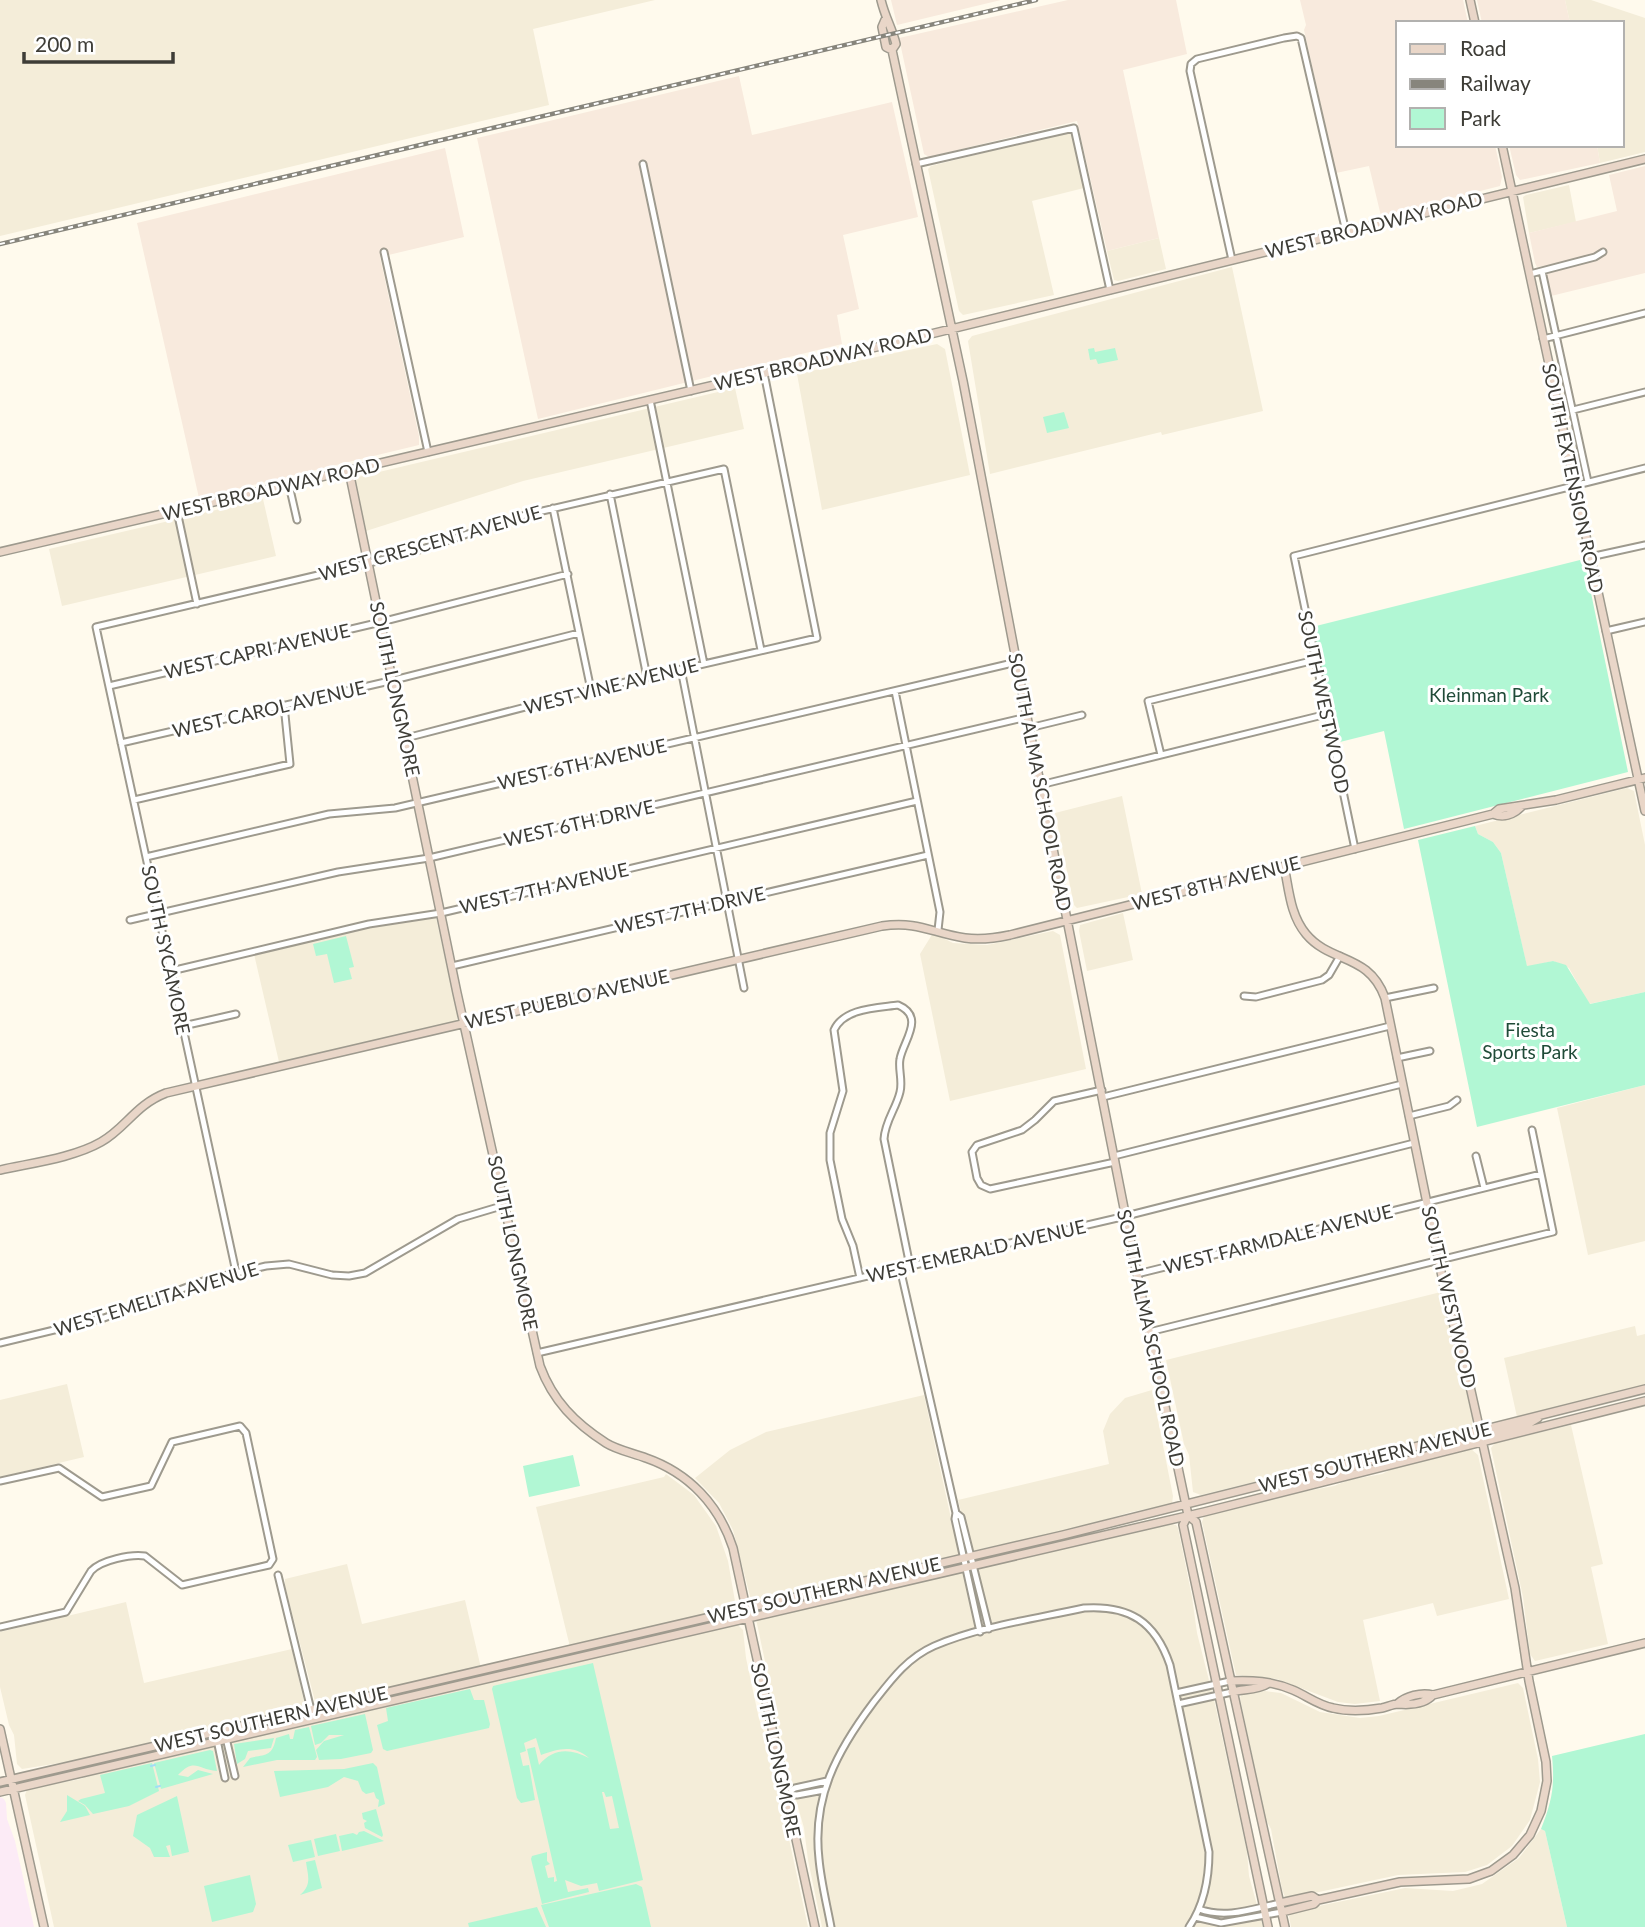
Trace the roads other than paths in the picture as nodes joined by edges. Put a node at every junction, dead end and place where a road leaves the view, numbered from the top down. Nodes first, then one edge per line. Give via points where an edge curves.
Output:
1 (881, 0) edge
2 (1470, 0) edge
3 (1475, 21) edge
4 (1502, 147) edge
5 (1645, 159) edge
6 (643, 164) dead end
7 (916, 164) junction
8 (1512, 191) junction
9 (1346, 232) junction
10 (1603, 251) dead end
11 (384, 252) dead end
12 (1232, 260) junction
13 (1542, 271) junction
14 (1530, 274) junction
15 (1110, 290) junction
16 (1645, 313) edge
17 (952, 329) junction
18 (1557, 335) junction
19 (1543, 338) junction
20 (764, 373) junction
21 (691, 391) junction
22 (1645, 392) edge
23 (650, 400) junction
24 (1573, 410) junction
25 (428, 452) junction
26 (1645, 468) edge
27 (349, 471) junction
28 (667, 480) junction
29 (1588, 482) junction
30 (289, 485) junction
31 (1575, 486) junction
32 (610, 494) junction
33 (553, 508) junction
34 (177, 511) junction
35 (297, 520) dead end
36 (1645, 545) edge
37 (0, 552) edge
38 (1590, 557) junction
39 (369, 563) junction
40 (568, 574) junction
41 (197, 604) junction
42 (381, 622) junction
43 (1645, 622) edge
44 (96, 627) joint
45 (1606, 631) junction
46 (579, 633) junction
47 (761, 650) junction
48 (1315, 660) junction
49 (1017, 663) junction
50 (704, 664) junction
51 (681, 669) junction
52 (647, 677) junction
53 (394, 680) junction
54 (109, 686) junction
55 (592, 690) junction
56 (895, 691) junction
57 (284, 705) junction
58 (1326, 714) junction
59 (1082, 715) dead end
60 (1027, 717) junction
61 (1029, 728) junction
62 (406, 738) junction
63 (694, 738) junction
64 (121, 743) junction
65 (906, 746) junction
66 (1161, 755) junction
67 (1642, 779) edge
68 (1040, 785) junction
69 (706, 793) junction
70 (134, 800) junction
71 (917, 801) junction
72 (417, 803) junction
73 (1645, 811) edge
74 (717, 848) junction
75 (1354, 849) junction
76 (928, 855) junction
77 (146, 857) junction
78 (429, 858) junction
79 (1284, 866) junction
80 (727, 902) junction
81 (441, 913) junction
82 (158, 914) junction
83 (130, 920) dead end
84 (1067, 920) junction
85 (939, 930) junction
86 (1340, 956) junction
87 (738, 959) junction
88 (452, 966) junction
89 (171, 971) junction
90 (744, 988) dead end
91 (1434, 988) dead end
92 (1244, 996) dead end
93 (1385, 998) junction
94 (236, 1014) dead end
95 (464, 1023) junction
96 (183, 1026) junction
97 (1390, 1026) junction
98 (1430, 1051) dead end
99 (1397, 1058) junction
100 (1402, 1084) junction
101 (196, 1087) junction
102 (1102, 1093) junction
103 (1457, 1100) dead end
104 (1409, 1116) junction
105 (1531, 1130) dead end
106 (1414, 1143) junction
107 (1476, 1156) dead end
108 (1115, 1159) junction
109 (0, 1170) edge
110 (1541, 1174) junction
111 (1484, 1188) junction
112 (1427, 1202) junction
113 (505, 1205) junction
114 (1126, 1216) junction
115 (1438, 1260) junction
116 (910, 1266) junction
117 (900, 1269) junction
118 (236, 1272) junction
119 (1137, 1274) junction
120 (860, 1278) junction
121 (1149, 1332) junction
122 (0, 1343) edge
123 (537, 1353) junction
124 (1645, 1389) edge
125 (1645, 1401) edge
126 (1589, 1403) junction
127 (1544, 1414) junction
128 (1593, 1414) junction
129 (1480, 1430) junction
130 (1483, 1441) junction
131 (1389, 1453) junction
132 (1423, 1456) junction
133 (1331, 1467) junction
134 (1338, 1478) junction
135 (0, 1481) edge
136 (1280, 1493) junction
137 (1186, 1504) junction
138 (1188, 1515) junction
139 (968, 1561) junction
140 (278, 1575) dead end
141 (746, 1613) junction
142 (0, 1627) edge
143 (660, 1628) junction
144 (989, 1629) junction
145 (980, 1632) junction
146 (1645, 1643) edge
147 (609, 1649) junction
148 (1527, 1672) junction
149 (1230, 1681) junction
150 (1217, 1683) junction
151 (1267, 1684) junction
152 (1232, 1692) junction
153 (1176, 1693) junction
154 (1220, 1695) junction
155 (1178, 1704) junction
156 (312, 1714) junction
157 (0, 1729) edge
158 (220, 1731) junction
159 (221, 1739) junction
160 (151, 1747) junction
161 (111, 1766) junction
162 (235, 1776) dead end
163 (225, 1778) dead end
164 (11, 1779) junction
165 (0, 1782) edge
166 (827, 1782) junction
167 (13, 1789) junction
168 (824, 1790) junction
169 (0, 1792) edge
170 (786, 1794) junction
171 (1281, 1907) junction
172 (1199, 1909) junction
173 (1264, 1911) junction
174 (1195, 1917) junction
175 (44, 1927) edge
176 (815, 1927) edge
177 (831, 1927) edge
178 (1189, 1927) edge
179 (1268, 1927) edge
180 (1285, 1927) edge

1 - 7 main road, SOUTH ALMA SCHOOL ROAD via 886,47 892,50
2 - 3 main road
4 - 8 main road, SOUTH EXTENSION ROAD
5 - 8 main road, WEST BROADWAY ROAD
6 - 21 street
7 - 15 street via 1074,128
7 - 17 main road, SOUTH ALMA SCHOOL ROAD
8 - 9 main road, WEST BROADWAY ROAD
8 - 14 main road, SOUTH EXTENSION ROAD
9 - 12 main road, WEST BROADWAY ROAD
9 - 12 street via 1301,38 1197,59 1190,71
10 - 13 street
11 - 25 street
12 - 15 main road, WEST BROADWAY ROAD
13 - 14 street
13 - 18 street, SOUTH EXTENSION ROAD
14 - 19 main road, SOUTH EXTENSION ROAD
15 - 17 main road, WEST BROADWAY ROAD
16 - 18 street
17 - 20 main road, WEST BROADWAY ROAD
17 - 49 main road, SOUTH ALMA SCHOOL ROAD
18 - 19 street
18 - 24 street, SOUTH EXTENSION ROAD
19 - 31 main road, SOUTH EXTENSION ROAD
20 - 21 main road, WEST BROADWAY ROAD
20 - 47 street, WEST VINE AVENUE via 817,638
21 - 23 main road, WEST BROADWAY ROAD
22 - 24 street
23 - 25 main road, WEST BROADWAY ROAD
23 - 28 street
24 - 29 street, SOUTH EXTENSION ROAD
25 - 27 main road, WEST BROADWAY ROAD
26 - 29 street
27 - 30 main road, WEST BROADWAY ROAD
27 - 39 main road, SOUTH LONGMORE
28 - 32 street, WEST CRESCENT AVENUE
28 - 47 street, WEST CRESCENT AVENUE via 723,469
28 - 50 street
29 - 31 street
30 - 34 main road, WEST BROADWAY ROAD
30 - 35 street
31 - 38 main road, SOUTH EXTENSION ROAD
31 - 48 street, SOUTH WESTWOOD via 1294,556
32 - 33 street, WEST CRESCENT AVENUE
32 - 52 street
33 - 39 street, WEST CRESCENT AVENUE
33 - 40 street
34 - 37 main road, WEST BROADWAY ROAD
34 - 41 street
36 - 38 street
38 - 45 main road, SOUTH EXTENSION ROAD
39 - 41 street, WEST CRESCENT AVENUE
39 - 42 main road, SOUTH LONGMORE
40 - 42 street, WEST CAPRI AVENUE
40 - 46 street
41 - 44 street, WEST CRESCENT AVENUE
42 - 53 main road, SOUTH LONGMORE
42 - 54 street, WEST CAPRI AVENUE
43 - 45 street
44 - 54 street, SOUTH SYCAMORE
45 - 67 main road, SOUTH EXTENSION ROAD
46 - 53 street, WEST CAROL AVENUE
46 - 55 street
47 - 50 street, WEST VINE AVENUE
48 - 58 street, SOUTH WESTWOOD
48 - 66 street via 1148,701
49 - 56 street, WEST 6TH AVENUE
49 - 60 main road, SOUTH ALMA SCHOOL ROAD
50 - 51 street, WEST VINE AVENUE
51 - 52 street, WEST VINE AVENUE
51 - 63 street
52 - 55 street, WEST VINE AVENUE
53 - 57 street, WEST CAROL AVENUE
53 - 62 main road, SOUTH LONGMORE
54 - 64 street, SOUTH SYCAMORE
55 - 62 street, WEST VINE AVENUE
56 - 63 street, WEST 6TH AVENUE
56 - 65 street
57 - 64 street, WEST CAROL AVENUE
57 - 70 street via 290,764
58 - 66 street
58 - 75 street, SOUTH WESTWOOD
59 - 61 street
60 - 61 main road, SOUTH ALMA SCHOOL ROAD
60 - 65 street, WEST 6TH DRIVE
61 - 68 main road, SOUTH ALMA SCHOOL ROAD
62 - 72 main road, SOUTH LONGMORE
63 - 69 street
63 - 72 street, WEST 6TH AVENUE
64 - 70 street, SOUTH SYCAMORE
65 - 69 street, WEST 6TH DRIVE
65 - 71 street
66 - 68 street
67 - 73 main road, SOUTH EXTENSION ROAD
67 - 75 main road, WEST 8TH AVENUE via 1499,809
68 - 84 main road, SOUTH ALMA SCHOOL ROAD
69 - 74 street
69 - 78 street, WEST 6TH DRIVE
70 - 77 street, SOUTH SYCAMORE
71 - 74 street, WEST 7TH AVENUE
71 - 76 street
72 - 77 street, WEST 6TH AVENUE via 329,814
72 - 78 main road, SOUTH LONGMORE
74 - 80 street
74 - 81 street, WEST 7TH AVENUE
75 - 79 main road, WEST 8TH AVENUE
76 - 80 street, WEST 7TH DRIVE
76 - 85 street via 940,912
77 - 82 street, SOUTH SYCAMORE
78 - 81 main road, SOUTH LONGMORE
78 - 82 street, WEST 6TH DRIVE via 338,872
79 - 84 main road, WEST 8TH AVENUE
79 - 86 main road, SOUTH WESTWOOD via 1302,928 1316,943
80 - 87 street
80 - 88 street, WEST 7TH DRIVE
81 - 88 main road, SOUTH LONGMORE
81 - 89 street, WEST 7TH AVENUE via 369,924
82 - 83 street, WEST 6TH DRIVE
82 - 89 street, SOUTH SYCAMORE
84 - 85 main road, WEST 8TH AVENUE via 987,938
84 - 102 main road, SOUTH ALMA SCHOOL ROAD
85 - 87 main road, WEST PUEBLO AVENUE via 898,924
86 - 92 street via 1322,980
86 - 93 main road, SOUTH WESTWOOD via 1374,975
87 - 90 street
87 - 95 main road, WEST PUEBLO AVENUE
88 - 95 main road, SOUTH LONGMORE
89 - 96 street, SOUTH SYCAMORE
91 - 93 street
93 - 97 main road, SOUTH WESTWOOD
94 - 96 street
95 - 101 main road, WEST PUEBLO AVENUE
95 - 113 main road, SOUTH LONGMORE
96 - 101 street, SOUTH SYCAMORE
97 - 99 main road, SOUTH WESTWOOD
97 - 102 street
98 - 99 street
99 - 100 main road, SOUTH WESTWOOD
100 - 104 main road, SOUTH WESTWOOD
100 - 108 street
101 - 109 main road via 153,1098 91,1147
101 - 118 street, SOUTH SYCAMORE
102 - 108 main road, SOUTH ALMA SCHOOL ROAD
102 - 108 street via 1054,1101 1022,1130 978,1145 972,1153 976,1178 981,1185 997,1189
103 - 104 street
104 - 106 main road, SOUTH WESTWOOD
105 - 110 street
106 - 112 main road, SOUTH WESTWOOD
106 - 114 street, WEST EMERALD AVENUE
107 - 111 street
108 - 114 main road, SOUTH ALMA SCHOOL ROAD
110 - 111 street, WEST FARMDALE AVENUE
110 - 115 street via 1553,1232
111 - 112 street, WEST FARMDALE AVENUE
112 - 115 main road, SOUTH WESTWOOD
112 - 119 street, WEST FARMDALE AVENUE
113 - 118 street, WEST EMELITA AVENUE via 458,1219 365,1273 332,1275 289,1264
113 - 123 main road, SOUTH LONGMORE
114 - 116 street, WEST EMERALD AVENUE
114 - 119 main road, SOUTH ALMA SCHOOL ROAD
115 - 121 street
115 - 129 main road, SOUTH WESTWOOD
116 - 117 street, WEST EMERALD AVENUE
116 - 120 street via 884,1139 887,1119 900,1092 900,1058 911,1031 909,1014 898,1005 849,1014 834,1030 843,1091 830,1133 830,1160
117 - 120 street, WEST EMERALD AVENUE
117 - 139 street
118 - 122 street, WEST EMELITA AVENUE via 104,1318
119 - 121 main road, SOUTH ALMA SCHOOL ROAD
120 - 123 street, WEST EMERALD AVENUE
121 - 137 main road, SOUTH ALMA SCHOOL ROAD
123 - 141 main road, SOUTH LONGMORE via 552,1391 580,1425 606,1443 664,1465 704,1495 731,1541
124 - 126 main road, WEST SOUTHERN AVENUE
125 - 128 main road, WEST SOUTHERN AVENUE
126 - 127 main road, WEST SOUTHERN AVENUE
126 - 128 main road
127 - 129 main road, WEST SOUTHERN AVENUE
127 - 130 main road via 1528,1424 1487,1434
128 - 130 main road, WEST SOUTHERN AVENUE
129 - 130 main road, SOUTH WESTWOOD
129 - 131 main road, WEST SOUTHERN AVENUE
129 - 132 main road via 1474,1438 1435,1448
130 - 132 main road, WEST SOUTHERN AVENUE
130 - 148 main road, SOUTH WESTWOOD via 1515,1588
131 - 133 main road, WEST SOUTHERN AVENUE
131 - 134 main road via 1342,1471
132 - 134 main road, WEST SOUTHERN AVENUE
133 - 136 main road via 1325,1475
133 - 137 main road, WEST SOUTHERN AVENUE
134 - 136 main road, WEST SOUTHERN AVENUE
135 - 142 street via 59,1468 97,1495 108,1497 151,1486 175,1440 240,1426 246,1433 274,1559 269,1565 182,1585 145,1556 107,1562 95,1566 66,1612
136 - 138 main road, WEST SOUTHERN AVENUE
137 - 138 main road, SOUTH ALMA SCHOOL ROAD
137 - 139 main road, WEST SOUTHERN AVENUE
138 - 139 main road, WEST SOUTHERN AVENUE
138 - 149 main road, SOUTH ALMA SCHOOL ROAD via 1196,1522
138 - 150 main road, SOUTH ALMA SCHOOL ROAD via 1183,1525
139 - 141 main road, WEST SOUTHERN AVENUE
139 - 144 street
139 - 145 street
140 - 156 street
141 - 143 main road, WEST SOUTHERN AVENUE
141 - 147 main road, WEST SOUTHERN AVENUE
141 - 170 main road, SOUTH LONGMORE
143 - 147 main road via 614,1643
143 - 156 main road, WEST SOUTHERN AVENUE
144 - 145 street
144 - 153 street via 1084,1608 1127,1612 1158,1639
145 - 166 street via 934,1646 896,1673 846,1741
146 - 148 main road
147 - 156 main road, WEST SOUTHERN AVENUE
148 - 151 main road via 1357,1711 1331,1708 1291,1689
148 - 171 main road, SOUTH WESTWOOD via 1547,1771 1535,1827 1519,1849 1491,1871 1469,1879 1400,1882 1318,1900 1312,1896
149 - 150 street
149 - 151 main road via 1262,1680
149 - 152 main road, SOUTH ALMA SCHOOL ROAD
150 - 153 street
150 - 154 main road, SOUTH ALMA SCHOOL ROAD
151 - 152 main road
152 - 154 street
152 - 171 main road, SOUTH ALMA SCHOOL ROAD
153 - 155 street
154 - 155 street
154 - 173 main road, SOUTH ALMA SCHOOL ROAD
155 - 172 street via 1209,1852 1209,1875
156 - 158 main road, WEST SOUTHERN AVENUE
156 - 159 main road, WEST SOUTHERN AVENUE
157 - 164 main road
158 - 159 street
158 - 160 main road, WEST SOUTHERN AVENUE
159 - 161 main road, WEST SOUTHERN AVENUE
159 - 162 street
159 - 163 street
160 - 161 main road
160 - 164 main road, WEST SOUTHERN AVENUE
161 - 167 main road, WEST SOUTHERN AVENUE
164 - 165 main road, WEST SOUTHERN AVENUE
164 - 167 main road
166 - 168 street
166 - 170 street
167 - 169 main road, WEST SOUTHERN AVENUE
167 - 175 main road
168 - 170 street
168 - 177 street via 818,1858
170 - 176 main road, SOUTH LONGMORE
171 - 173 street
171 - 180 main road, SOUTH ALMA SCHOOL ROAD
172 - 173 street via 1215,1914
172 - 174 street
173 - 174 street via 1221,1923
173 - 179 main road, SOUTH ALMA SCHOOL ROAD
174 - 178 street

